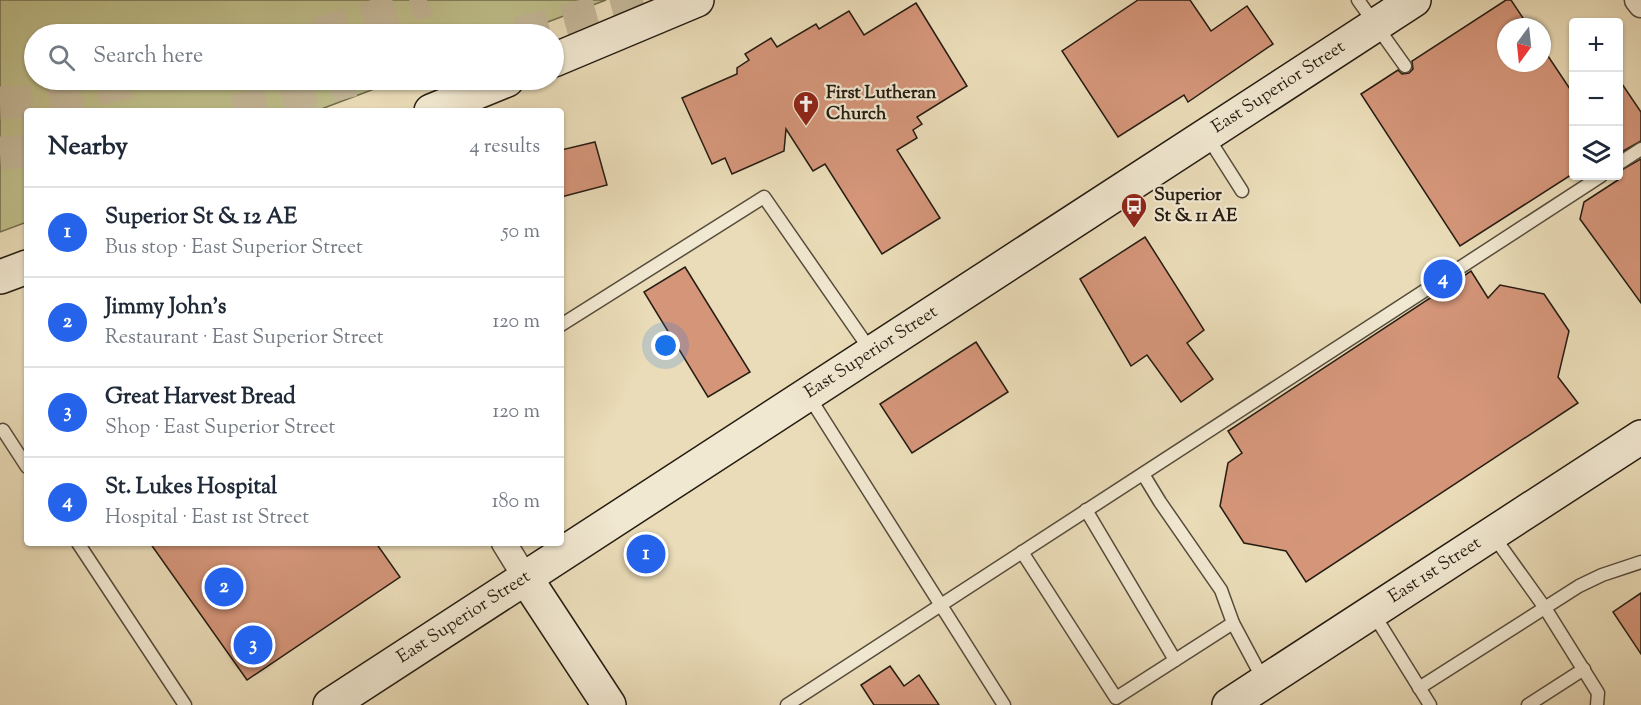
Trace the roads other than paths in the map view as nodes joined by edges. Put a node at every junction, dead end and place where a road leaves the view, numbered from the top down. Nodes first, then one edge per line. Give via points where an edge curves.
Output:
1 (697, 0) edge
2 (1414, 0) edge
3 (1637, 0) edge
4 (1641, 5) edge
5 (1366, 13) edge
6 (564, 56) edge
7 (1405, 66) dead end
8 (482, 90) edge
9 (438, 108) edge
10 (1207, 135) junction
11 (1641, 149) edge
12 (1623, 161) edge
13 (1595, 180) edge
14 (1242, 191) dead end
15 (24, 268) edge
16 (0, 277) edge
17 (564, 324) edge
18 (872, 352) junction
19 (808, 394) junction
20 (3, 430) dead end
21 (1641, 437) edge
22 (24, 462) edge
23 (1143, 474) junction
24 (1086, 510) junction
25 (1492, 534) junction
26 (80, 546) edge
27 (506, 546) edge
28 (1022, 552) junction
29 (1641, 562) edge
30 (525, 578) junction
31 (941, 605) junction
32 (1545, 608) junction
33 (1373, 612) junction
34 (1233, 623) junction
35 (1175, 660) junction
36 (1584, 669) junction
37 (1265, 682) junction
38 (1419, 688) junction
39 (340, 702) edge
40 (185, 705) edge
41 (609, 705) edge
42 (787, 705) edge
43 (1004, 705) edge
44 (1229, 705) edge
45 (1430, 705) edge
46 (1528, 705) edge
47 (1597, 705) edge

1 - 6 street
2 - 5 street, East Superior Street
3 - 4 street
5 - 7 lane
5 - 10 street, East Superior Street
8 - 9 street
10 - 14 lane
10 - 18 street, East Superior Street
11 - 12 lane
13 - 23 lane
15 - 16 street
17 - 18 lane via 764,197
18 - 19 street, East Superior Street
19 - 30 street, East Superior Street
19 - 31 lane
20 - 22 lane
21 - 25 street, East 1st Street
23 - 24 lane
23 - 34 lane via 1221,590
24 - 28 lane
24 - 35 lane
25 - 32 lane
25 - 33 street, East 1st Street
26 - 40 lane
27 - 30 street
28 - 31 lane
28 - 35 lane via 1116,698
29 - 32 lane via 1579,586
30 - 39 street, East Superior Street
30 - 41 street
31 - 42 lane
31 - 43 lane
32 - 36 lane
32 - 38 lane
33 - 37 street, East 1st Street
33 - 38 lane
34 - 35 lane
34 - 37 lane
36 - 46 lane
36 - 47 lane via 1598,693
37 - 44 street, East 1st Street
38 - 45 lane

